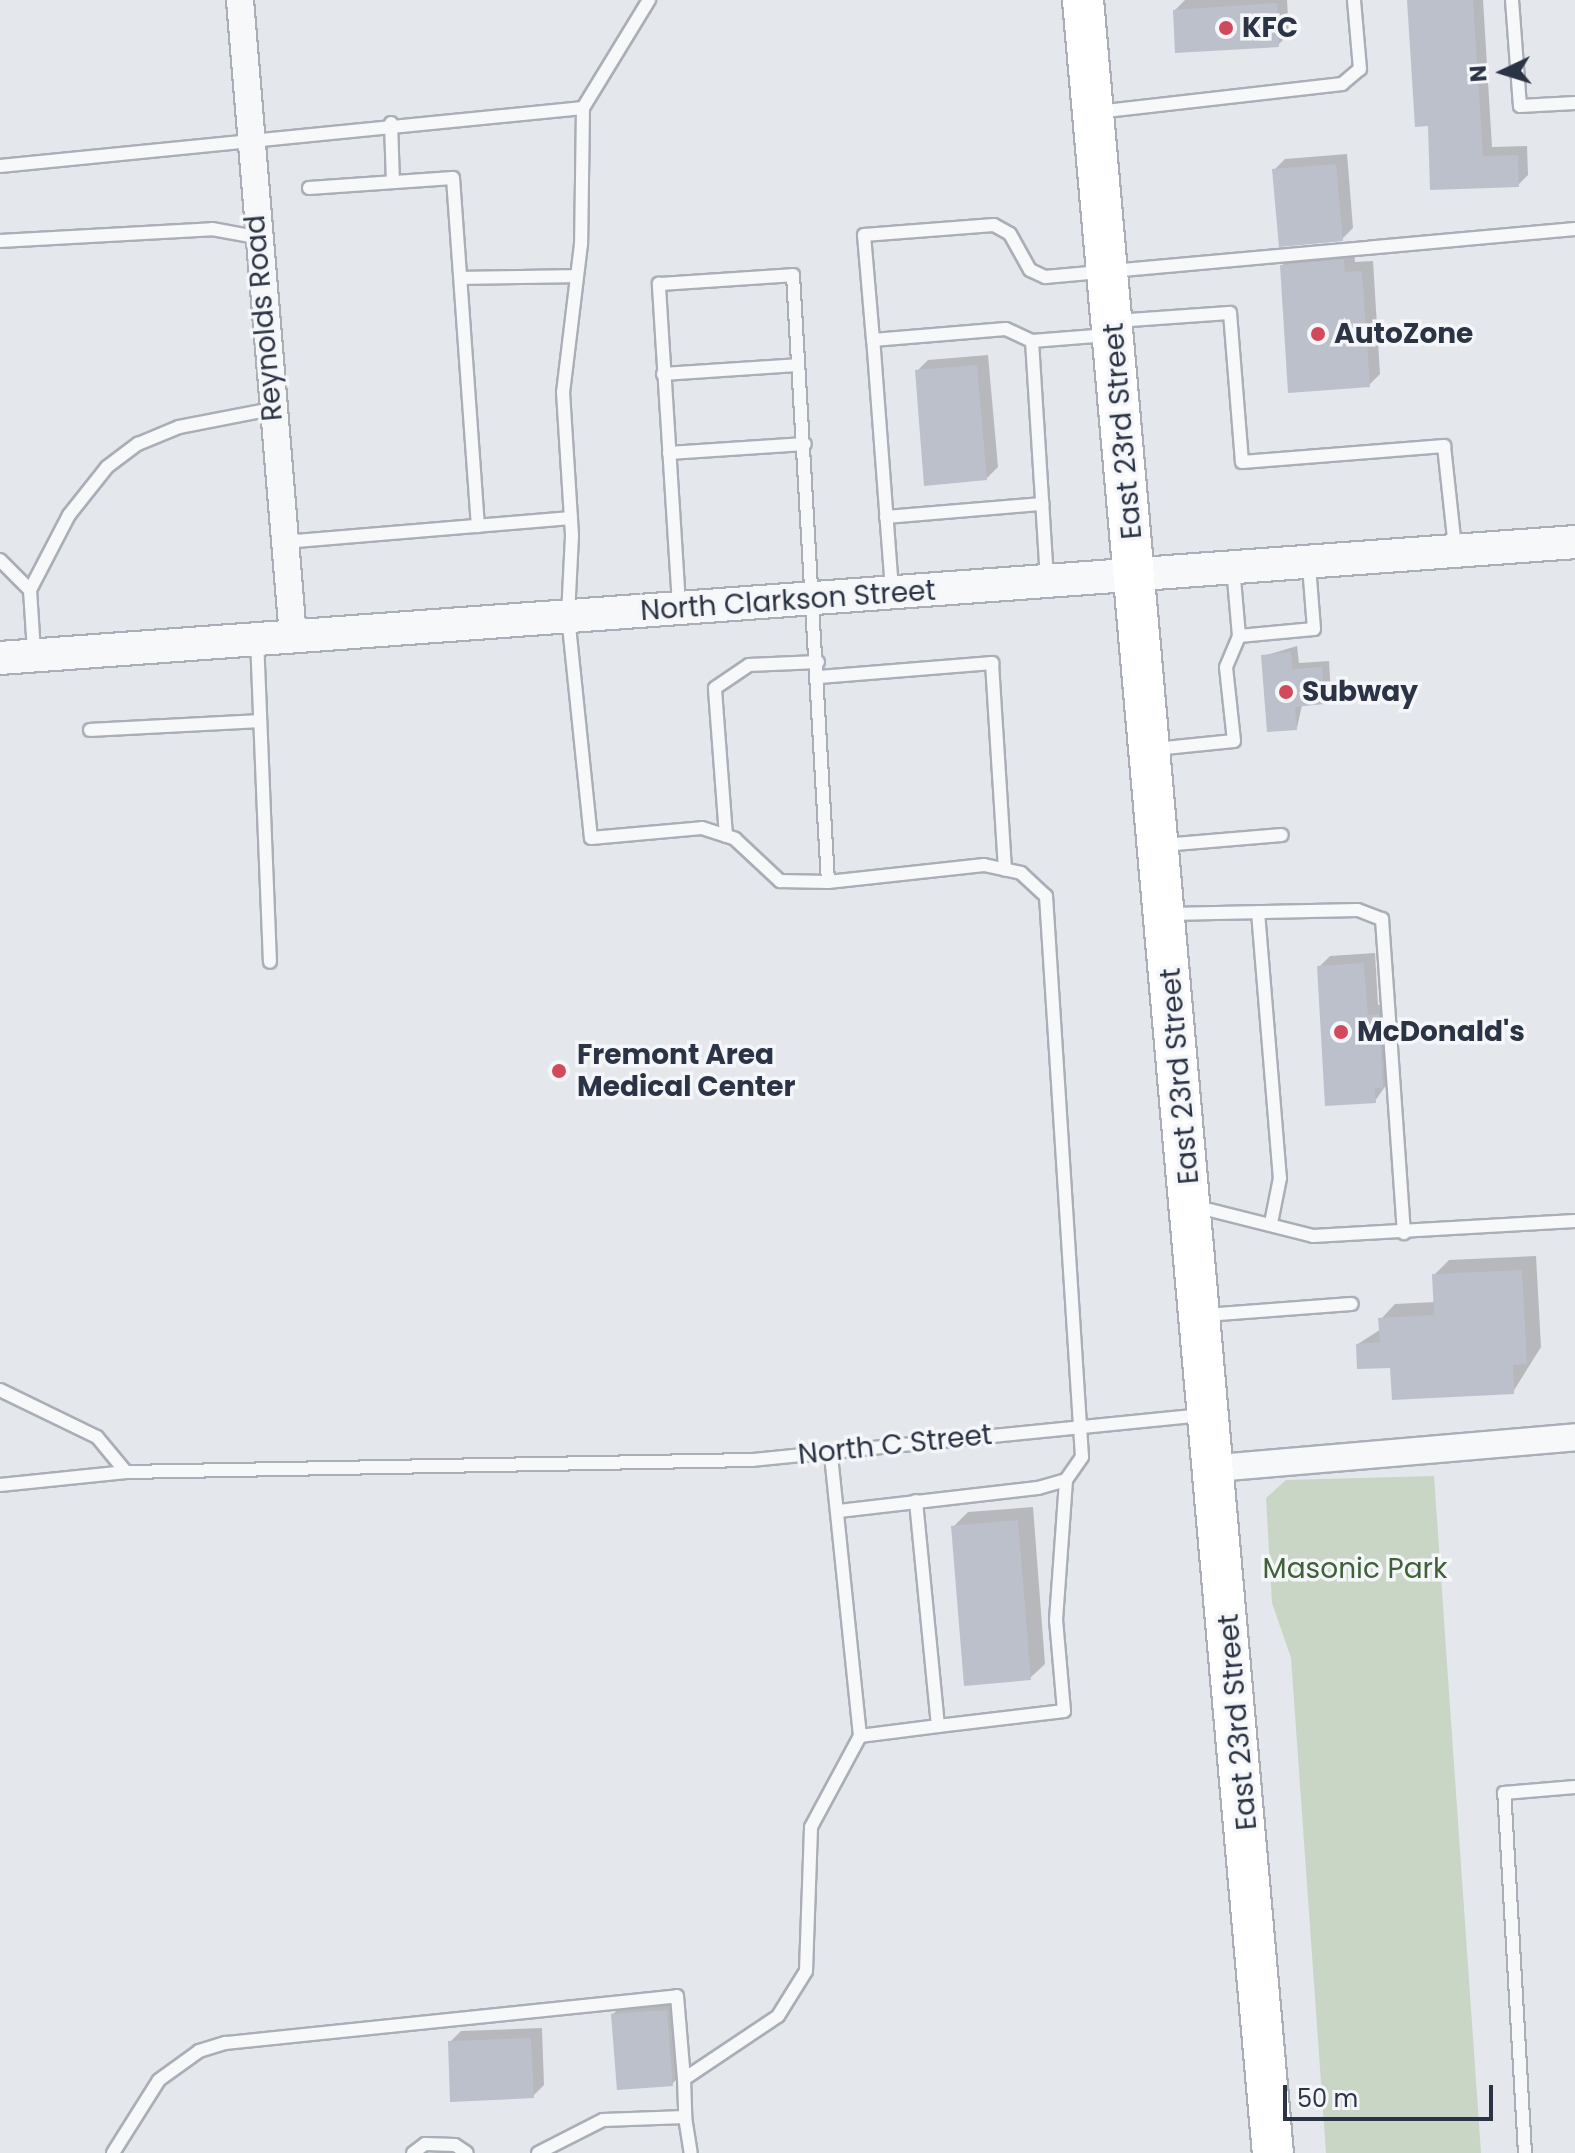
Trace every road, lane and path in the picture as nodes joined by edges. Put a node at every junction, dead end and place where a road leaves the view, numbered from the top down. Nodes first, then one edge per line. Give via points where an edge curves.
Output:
1 (240, 0) edge
2 (649, 0) edge
3 (1083, 0) edge
4 (1354, 0) edge
5 (1512, 0) edge
6 (1575, 103) edge
7 (583, 108) junction
8 (1093, 112) junction
9 (391, 123) junction
10 (250, 142) junction
11 (0, 166) edge
12 (393, 182) junction
13 (309, 188) dead end
14 (1575, 229) edge
15 (256, 237) junction
16 (0, 241) edge
17 (1108, 269) junction
18 (577, 276) junction
19 (462, 278) junction
20 (1113, 328) junction
21 (873, 340) junction
22 (1032, 341) junction
23 (797, 365) junction
24 (663, 374) junction
25 (272, 409) junction
26 (805, 444) junction
27 (669, 453) junction
28 (1042, 504) junction
29 (886, 517) junction
30 (571, 518) junction
31 (478, 526) junction
32 (284, 542) junction
33 (1575, 542) edge
34 (1455, 550) junction
35 (0, 560) edge
36 (1308, 560) junction
37 (1233, 567) junction
38 (1137, 575) junction
39 (1047, 582) junction
40 (30, 590) junction
41 (893, 593) junction
42 (816, 600) junction
43 (679, 609) junction
44 (568, 616) junction
45 (293, 636) junction
46 (1239, 636) junction
47 (257, 639) junction
48 (35, 656) junction
49 (0, 658) edge
50 (818, 662) junction
51 (819, 677) junction
52 (260, 721) junction
53 (90, 730) dead end
54 (1152, 750) junction
55 (1282, 835) dead end
56 (726, 836) junction
57 (1160, 845) junction
58 (1005, 870) junction
59 (828, 882) junction
60 (1258, 912) junction
61 (1166, 915) junction
62 (270, 962) dead end
63 (1191, 1206) junction
64 (1575, 1221) edge
65 (1271, 1223) junction
66 (1404, 1233) junction
67 (1352, 1304) dead end
68 (1202, 1315) junction
69 (0, 1390) edge
70 (1211, 1414) junction
71 (1082, 1424) junction
72 (1575, 1437) edge
73 (831, 1454) junction
74 (1217, 1468) junction
75 (126, 1472) junction
76 (1066, 1480) junction
77 (0, 1485) edge
78 (916, 1501) junction
79 (838, 1511) junction
80 (938, 1726) junction
81 (860, 1736) junction
82 (1575, 1787) edge
83 (684, 2079) junction
84 (685, 2117) junction
85 (113, 2153) edge
86 (413, 2153) edge
87 (467, 2153) edge
88 (538, 2153) edge
89 (691, 2153) edge
90 (1273, 2153) edge
91 (1525, 2153) edge

1 - 10 street, Reynolds Road
2 - 7 lane
3 - 8 main road, East 23rd Street
4 - 8 lane via 1360,69 1342,84
5 - 6 lane via 1520,106
7 - 9 lane
7 - 18 lane
8 - 17 main road, East 23rd Street
9 - 10 lane
9 - 12 lane
10 - 11 lane
10 - 15 street, Reynolds Road
12 - 13 lane
12 - 19 lane via 453,178
14 - 17 lane
15 - 16 lane via 212,229
15 - 25 street, Reynolds Road
17 - 20 main road, East 23rd Street
17 - 21 lane via 1045,277 1030,270 1010,234 994,225 864,235
18 - 19 lane
18 - 30 lane via 563,392
19 - 31 lane
20 - 22 lane
20 - 34 lane via 1230,313 1242,462 1444,446
20 - 38 main road, East 23rd Street
21 - 22 lane via 1006,329
21 - 29 lane
22 - 28 lane
23 - 24 lane
23 - 24 lane via 793,275 659,284
23 - 26 lane
24 - 27 lane
25 - 32 street, Reynolds Road
25 - 40 lane via 179,427 138,444 107,467 69,515
26 - 27 lane
26 - 42 lane
27 - 43 lane
28 - 29 lane
28 - 39 lane
29 - 41 lane
30 - 31 lane
30 - 44 lane
31 - 32 lane
32 - 45 street, Reynolds Road
33 - 34 street, North Clarkson Street
34 - 36 street, North Clarkson Street
35 - 40 lane
36 - 37 street, North Clarkson Street
36 - 46 lane via 1314,629
37 - 38 street, North Clarkson Street
37 - 46 lane
38 - 39 street, North Clarkson Street
38 - 54 main road, East 23rd Street
39 - 41 street, North Clarkson Street
40 - 48 lane
41 - 42 street, North Clarkson Street
42 - 43 street, North Clarkson Street
42 - 50 lane
43 - 44 street, North Clarkson Street
44 - 45 street, North Clarkson Street
44 - 56 lane via 591,838 702,828
45 - 47 street, North Clarkson Street
46 - 54 lane via 1226,667 1234,741
47 - 48 street, North Clarkson Street
47 - 52 lane
48 - 49 street, North Clarkson Street
50 - 51 lane
50 - 56 lane via 749,665 715,688
51 - 58 lane via 992,663
51 - 59 lane
52 - 53 lane
52 - 62 lane
54 - 57 main road, East 23rd Street
55 - 57 lane
56 - 59 lane via 780,881
57 - 61 main road, East 23rd Street
58 - 59 lane via 984,865
58 - 71 lane via 1021,873 1046,896
60 - 61 lane
60 - 65 lane via 1280,1178
60 - 66 lane via 1358,910 1382,919
61 - 63 main road, East 23rd Street
63 - 65 lane
63 - 68 main road, East 23rd Street
64 - 66 lane
65 - 66 lane via 1313,1236
67 - 68 lane
68 - 70 main road, East 23rd Street
69 - 75 lane via 97,1437
70 - 71 lane, North C Street
70 - 74 main road, East 23rd Street
71 - 73 lane, North C Street
71 - 76 lane via 1082,1457
72 - 74 street
73 - 75 lane, North C Street
73 - 79 lane
74 - 90 main road, East 23rd Street
75 - 77 lane, North C Street
76 - 78 lane
76 - 80 lane via 1056,1620 1064,1711
78 - 79 lane
78 - 80 lane
79 - 81 lane
80 - 81 lane
81 - 83 lane via 811,1827 799,1990 778,2016
82 - 91 lane via 1504,1793
83 - 84 lane
83 - 85 lane via 677,1996 253,2038 199,2051 159,2080
84 - 88 lane via 603,2120
84 - 89 lane
86 - 87 lane via 425,2144 455,2145

